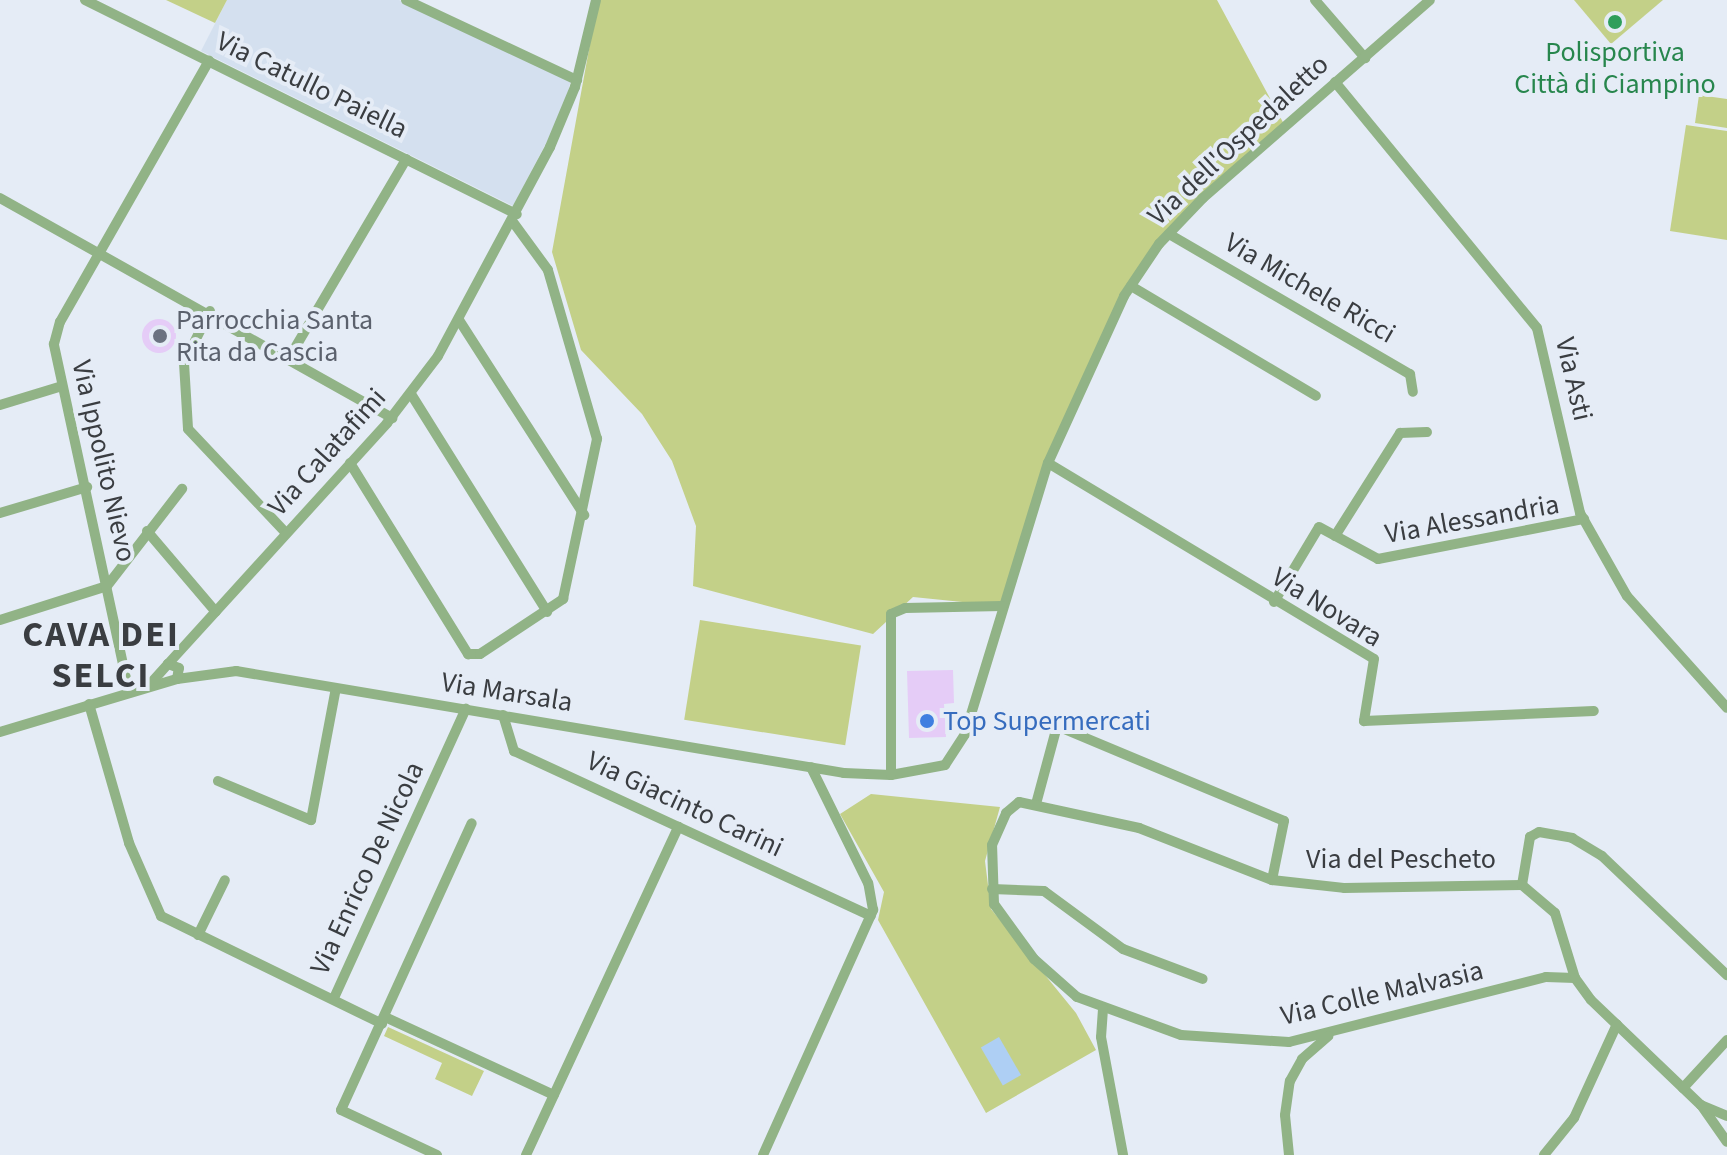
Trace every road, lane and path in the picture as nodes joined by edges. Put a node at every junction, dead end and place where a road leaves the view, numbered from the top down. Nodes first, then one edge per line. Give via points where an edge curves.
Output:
1 (85, 0) edge
2 (406, 0) edge
3 (596, 0) edge
4 (1315, 0) edge
5 (1430, 0) edge
6 (1365, 58) junction
7 (209, 61) junction
8 (577, 80) junction
9 (1335, 82) junction
10 (406, 159) junction
11 (0, 198) edge
12 (515, 218) junction
13 (1169, 234) junction
14 (104, 251) junction
15 (1131, 286) junction
16 (210, 311) junction
17 (459, 320) junction
18 (289, 358) junction
19 (62, 386) junction
20 (1413, 392) dead end
21 (411, 394) junction
22 (1316, 396) dead end
23 (0, 405) edge
24 (392, 418) junction
25 (1427, 432) dead end
26 (350, 463) junction
27 (1048, 463) junction
28 (87, 487) junction
29 (182, 489) dead end
30 (0, 513) edge
31 (584, 515) junction
32 (1584, 519) junction
33 (147, 531) junction
34 (286, 533) junction
35 (1335, 536) junction
36 (107, 586) junction
37 (1274, 602) junction
38 (1002, 606) junction
39 (216, 612) junction
40 (547, 612) junction
41 (0, 620) edge
42 (175, 670) junction
43 (148, 686) junction
44 (336, 688) junction
45 (129, 692) junction
46 (89, 704) junction
47 (1727, 708) edge
48 (466, 709) junction
49 (1594, 711) dead end
50 (503, 715) junction
51 (0, 732) edge
52 (811, 767) junction
53 (891, 775) junction
54 (218, 781) dead end
55 (1036, 804) junction
56 (472, 823) dead end
57 (678, 827) junction
58 (225, 880) dead end
59 (1272, 880) junction
60 (1522, 885) junction
61 (992, 889) junction
62 (871, 916) junction
63 (198, 935) junction
64 (1727, 975) edge
65 (1575, 978) junction
66 (1203, 979) dead end
67 (334, 998) junction
68 (1103, 1009) junction
69 (383, 1021) junction
70 (1617, 1024) junction
71 (1329, 1034) junction
72 (1727, 1040) edge
73 (1683, 1088) junction
74 (554, 1095) junction
75 (1701, 1105) junction
76 (1727, 1116) edge
77 (1727, 1142) edge
78 (437, 1155) edge
79 (526, 1155) edge
80 (763, 1155) edge
81 (1123, 1155) edge
82 (1289, 1155) edge
83 (1544, 1155) edge

1 - 7 street, Via Catullo Paiella
2 - 8 street
3 - 8 street, Via Calatafimi
4 - 6 street
5 - 6 street, Via dell'Ospedaletto
6 - 9 street, Via dell'Ospedaletto
7 - 10 street, Via Catullo Paiella
7 - 14 street, Via Ippolito Nievo
8 - 12 street, Via Calatafimi
9 - 13 street, Via dell'Ospedaletto
9 - 32 street, Via Asti via 1512,290 1539,332
10 - 12 street, Via Catullo Paiella
10 - 18 street
11 - 14 street
12 - 17 street, Via Calatafimi
12 - 31 street, Via Catullo Paiella via 548,270 595,428 597,457
13 - 15 street, Via dell'Ospedaletto
13 - 20 street, Via Michele Ricci via 1410,374
14 - 16 street
14 - 19 street, Via Ippolito Nievo via 56,332
15 - 22 street
15 - 27 street, Via dell'Ospedaletto via 1095,351
16 - 18 street
16 - 34 street via 184,363 188,429
17 - 21 street, Via Calatafimi
17 - 31 street
18 - 24 street
19 - 23 street
19 - 28 street, Via Ippolito Nievo
21 - 24 street, Via Calatafimi
21 - 40 street
24 - 26 street, Via Calatafimi
25 - 35 street via 1400,433
26 - 34 street, Via Calatafimi
26 - 40 street via 464,651 480,654
27 - 37 street, Via Novara
27 - 38 street, Via dell'Ospedaletto
28 - 30 street
28 - 36 street, Via Ippolito Nievo
29 - 33 street
31 - 40 street, Via Catullo Paiella via 567,593
32 - 35 street, Via Alessandria via 1378,559
32 - 47 street, Via Asti via 1627,596
33 - 36 street
33 - 39 street
34 - 39 street, Via Calatafimi
35 - 37 street via 1317,528
36 - 41 street
36 - 45 street, Via Ippolito Nievo
37 - 49 street, Via Novara via 1374,659 1364,721
38 - 53 street, Via dell'Ospedaletto via 958,749 937,768
38 - 53 street via 905,608 891,614
39 - 42 street, Via Calatafimi
42 - 43 street, Via Calatafimi
42 - 43 street
42 - 44 street, Via Marsala via 195,675 229,671
43 - 45 street
44 - 48 street, Via Marsala
44 - 54 street via 311,820
45 - 46 street
46 - 51 street
46 - 63 street, Via Enrico De Nicola via 129,843 156,908
48 - 50 street, Via Marsala
48 - 67 street, Via Enrico De Nicola
50 - 52 street, Via Marsala
50 - 57 street, Via Giacinto Carini via 514,751
52 - 53 street, Via dell'Ospedaletto
52 - 62 street via 868,883
55 - 59 street, Via del Pescheto via 1139,828
55 - 59 street via 1057,726 1284,821
55 - 61 street, Via Colle Malvasia via 1011,806 997,829
56 - 69 street
57 - 62 street, Via Giacinto Carini
57 - 74 street
58 - 63 street
59 - 60 street, Via del Pescheto via 1344,888
60 - 64 street via 1530,837 1539,832 1572,838 1602,856
60 - 65 street, Via del Pescheto via 1555,913
61 - 66 street via 1039,890 1123,949
61 - 68 street, Via Colle Malvasia via 1003,922 1034,959
62 - 80 street
63 - 67 street, Via Enrico De Nicola
65 - 70 street
65 - 71 street, Via Colle Malvasia via 1546,977
67 - 69 street
68 - 71 street, Via Colle Malvasia via 1201,1039 1272,1043
68 - 81 street via 1101,1037
69 - 74 street
69 - 78 street via 341,1110
70 - 73 street
70 - 83 street via 1574,1118
71 - 82 street via 1302,1059 1290,1081 1285,1115
72 - 73 street
73 - 75 street
74 - 79 street
75 - 76 street
75 - 77 street

